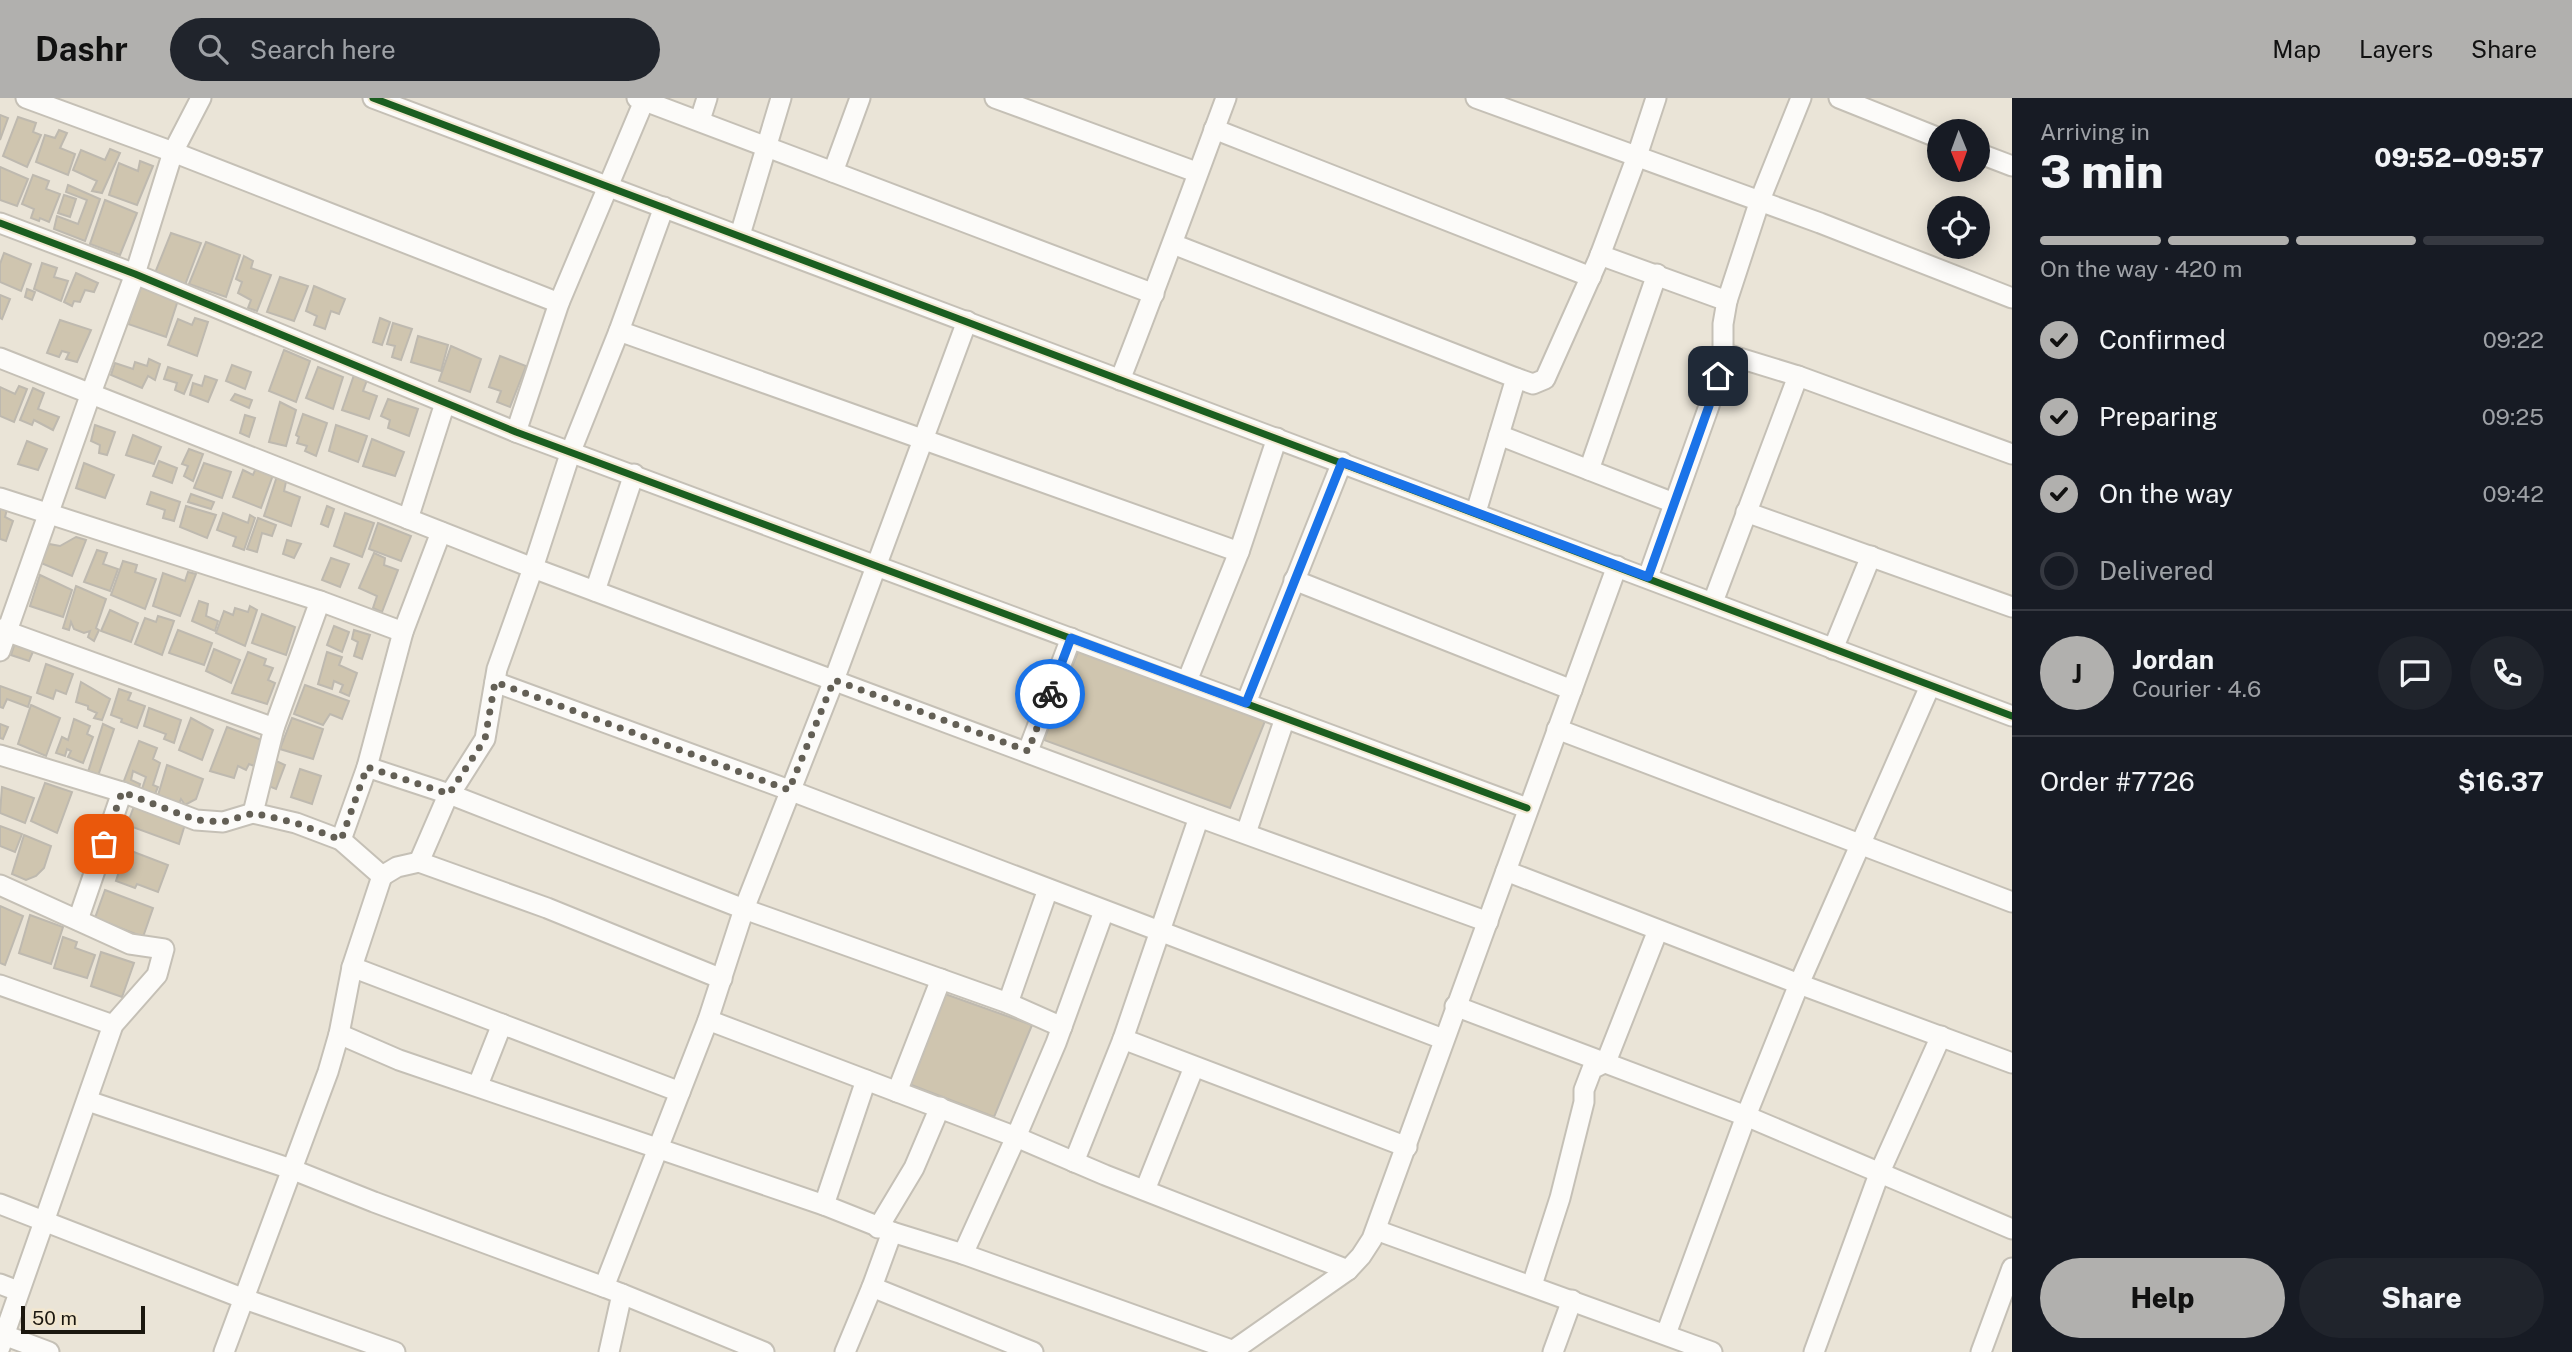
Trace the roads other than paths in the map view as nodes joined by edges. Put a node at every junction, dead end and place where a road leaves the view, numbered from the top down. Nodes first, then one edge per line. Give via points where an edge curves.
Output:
1 (26, 98) edge
2 (201, 98) edge
3 (373, 98) edge
4 (707, 98) edge
5 (781, 98) edge
6 (860, 98) edge
7 (995, 98) edge
8 (1226, 98) edge
9 (1476, 98) edge
10 (1656, 98) edge
11 (1801, 98) edge
12 (1839, 98) edge
13 (641, 99) edge
14 (393, 102) edge
15 (700, 120) junction
16 (1214, 129) junction
17 (1927, 133) edge
18 (765, 146) junction
19 (173, 152) junction
20 (1637, 156) junction
21 (1990, 158) edge
22 (2012, 166) edge
23 (833, 172) junction
24 (1196, 172) junction
25 (608, 187) junction
26 (1759, 201) junction
27 (664, 207) junction
28 (0, 223) edge
29 (740, 235) junction
30 (1173, 244) junction
31 (1600, 255) junction
32 (135, 274) junction
33 (1657, 274) junction
34 (1591, 277) junction
35 (1154, 294) junction
36 (2012, 298) edge
37 (1727, 301) junction
38 (559, 303) junction
39 (967, 321) junction
40 (619, 331) junction
41 (1723, 353) junction
42 (0, 358) edge
43 (1798, 376) junction
44 (1516, 378) junction
45 (1120, 380) junction
46 (91, 393) junction
47 (445, 403) junction
48 (516, 432) junction
49 (1499, 435) junction
50 (1277, 438) junction
51 (922, 440) junction
52 (571, 451) junction
53 (2012, 454) edge
54 (1342, 462) junction
55 (1589, 470) junction
56 (634, 474) junction
57 (0, 498) edge
58 (1674, 503) junction
59 (1476, 512) junction
60 (1746, 512) junction
61 (48, 515) junction
62 (408, 519) junction
63 (441, 532) junction
64 (1239, 552) junction
65 (1871, 556) junction
66 (877, 566) junction
67 (1616, 566) junction
68 (533, 568) junction
69 (1648, 577) junction
70 (1294, 580) junction
71 (595, 591) junction
72 (320, 601) junction
73 (1713, 602) junction
74 (2012, 607) edge
75 (4, 631) edge
76 (403, 632) junction
77 (1071, 638) junction
78 (1833, 649) junction
79 (0, 651) edge
80 (834, 680) junction
81 (1187, 681) junction
82 (495, 682) junction
83 (1930, 686) junction
84 (1572, 690) junction
85 (1246, 703) junction
86 (2012, 716) edge
87 (1285, 718) junction
88 (274, 728) junction
89 (1557, 729) junction
90 (1028, 751) junction
91 (0, 755) edge
92 (367, 767) junction
93 (789, 790) junction
94 (122, 792) junction
95 (449, 794) junction
96 (1527, 808) junction
97 (254, 813) junction
98 (1199, 817) junction
99 (1246, 833) junction
100 (341, 840) junction
101 (1861, 845) junction
102 (419, 862) junction
103 (1506, 871) junction
104 (382, 876) junction
105 (0, 885) edge
106 (1048, 889) junction
107 (2012, 902) edge
108 (744, 909) junction
109 (1104, 911) junction
110 (78, 920) junction
111 (1488, 922) junction
112 (1658, 930) junction
113 (1160, 932) junction
114 (352, 967) junction
115 (722, 979) junction
116 (941, 979) junction
117 (1799, 984) junction
118 (0, 985) edge
119 (1008, 1003) junction
120 (1455, 1006) junction
121 (708, 1020) junction
122 (502, 1024) junction
123 (113, 1025) junction
124 (1062, 1027) junction
125 (339, 1034) junction
126 (1941, 1036) junction
127 (1123, 1039) junction
128 (1443, 1039) junction
129 (1606, 1062) junction
130 (2012, 1063) edge
131 (1194, 1068) junction
132 (866, 1080) junction
133 (478, 1086) junction
134 (897, 1091) junction
135 (680, 1092) junction
136 (88, 1101) junction
137 (940, 1107) junction
138 (1746, 1116) junction
139 (1016, 1137) junction
140 (1407, 1147) junction
141 (657, 1150) junction
142 (1074, 1162) junction
143 (292, 1169) junction
144 (1879, 1174) junction
145 (1145, 1190) junction
146 (0, 1204) edge
147 (824, 1205) junction
148 (44, 1220) junction
149 (2012, 1229) edge
150 (885, 1230) junction
151 (1376, 1230) junction
152 (963, 1254) junction
153 (2012, 1268) edge
154 (1348, 1270) junction
155 (1532, 1285) junction
156 (9, 1287) edge
157 (872, 1287) junction
158 (613, 1290) junction
159 (242, 1298) junction
160 (1572, 1300) junction
161 (1667, 1334) junction
162 (2, 1341) edge
163 (49, 1352) edge
164 (224, 1352) edge
165 (395, 1352) edge
166 (609, 1352) edge
167 (764, 1352) edge
168 (845, 1352) edge
169 (1033, 1352) edge
170 (1234, 1352) edge
171 (1553, 1352) edge
172 (1712, 1352) edge
173 (1814, 1352) edge
174 (1981, 1352) edge

1 - 19 street
2 - 19 street
3 - 14 street
4 - 15 street
5 - 18 street
6 - 23 street
7 - 24 street
8 - 16 street
9 - 20 street
10 - 20 street
11 - 26 street
12 - 17 street
13 - 15 street
13 - 25 street
14 - 25 street
15 - 18 street
16 - 24 street
16 - 34 street
18 - 23 street
18 - 29 street
19 - 32 street
19 - 38 street
20 - 26 street
20 - 31 street
21 - 22 street
23 - 35 street
24 - 30 street
25 - 27 street
25 - 38 street
26 - 36 street
26 - 37 street
27 - 29 street
27 - 40 street
28 - 32 street
29 - 39 street
30 - 35 street
30 - 44 street
31 - 33 street
31 - 34 street
32 - 46 street
32 - 47 street
33 - 37 street
33 - 55 street
34 - 44 street via 1545,379 1533,384
35 - 45 street
37 - 41 street
38 - 48 street
39 - 45 street
39 - 51 street
40 - 51 street
40 - 52 street
41 - 43 street
41 - 58 street
42 - 46 street
43 - 53 street
43 - 60 street
44 - 49 street
45 - 50 street
46 - 61 street
46 - 62 street
47 - 48 street
47 - 62 street
48 - 52 street
49 - 55 street
49 - 59 street
50 - 54 street
50 - 64 street
51 - 64 street
51 - 66 street
52 - 56 street
52 - 68 street
54 - 59 street
54 - 70 street
55 - 58 street
56 - 66 street
56 - 71 street
57 - 61 street
58 - 69 street
59 - 67 street
60 - 65 street
60 - 73 street
61 - 72 street
61 - 75 street
62 - 63 street
63 - 68 street
63 - 76 street
64 - 81 street
65 - 74 street
65 - 78 street
66 - 77 street
66 - 80 street
67 - 69 street
67 - 84 street
68 - 71 street
68 - 82 street
69 - 73 street
70 - 84 street
70 - 85 street
71 - 80 street
72 - 76 street
72 - 88 street
73 - 78 street
75 - 79 street
75 - 88 street
76 - 92 street
77 - 81 street
77 - 90 street
78 - 83 street
80 - 90 street
80 - 93 street
81 - 85 street
82 - 93 street
82 - 95 street via 485,739
83 - 86 street
83 - 101 street
84 - 89 street
85 - 87 street
87 - 96 street
87 - 99 street
88 - 97 street
89 - 96 street
89 - 101 street
90 - 98 street
91 - 94 street
92 - 95 street
92 - 100 street
93 - 106 street
93 - 108 street
94 - 97 street via 196,820 223,822
94 - 110 street
95 - 102 street
95 - 108 street
96 - 103 street
97 - 100 street
98 - 99 street
98 - 113 street
99 - 111 street
100 - 104 street
101 - 107 street
101 - 117 street
102 - 104 street
102 - 115 street
103 - 111 street
103 - 112 street
104 - 114 street
105 - 110 street
106 - 109 street
106 - 119 street
108 - 115 street
108 - 116 street
109 - 113 street
109 - 124 street
110 - 123 street via 130,944 164,949 157,975
111 - 120 street
112 - 117 street
112 - 129 street
113 - 127 street
113 - 128 street
114 - 122 street
114 - 125 street
115 - 121 street
116 - 119 street
116 - 134 street
117 - 126 street
117 - 138 street
118 - 123 street
119 - 124 street
120 - 128 street
120 - 129 street
121 - 132 street
121 - 135 street
122 - 133 street
122 - 135 street
123 - 136 street
124 - 139 street
125 - 133 street
125 - 143 street
126 - 130 street
126 - 144 street
127 - 131 street
127 - 142 street
128 - 140 street
129 - 138 street
129 - 155 street via 1592,1069 1584,1090 1560,1198
131 - 140 street
131 - 145 street
132 - 134 street
132 - 147 street
133 - 141 street
134 - 137 street
135 - 141 street
136 - 143 street
136 - 148 street
137 - 139 street
137 - 150 street
138 - 144 street
138 - 161 street
139 - 142 street
139 - 152 street
140 - 151 street
141 - 147 street
141 - 158 street
142 - 145 street
143 - 158 street
143 - 159 street
144 - 149 street
144 - 173 street
145 - 154 street
146 - 148 street
147 - 150 street
148 - 156 street
148 - 159 street
150 - 152 street
150 - 157 street
151 - 154 street
151 - 155 street
152 - 170 street
153 - 174 street
154 - 170 street
155 - 160 street
156 - 162 street
157 - 168 street
157 - 169 street
158 - 166 street
158 - 167 street
159 - 164 street
159 - 165 street
160 - 161 street
160 - 171 street
161 - 172 street
162 - 163 street

